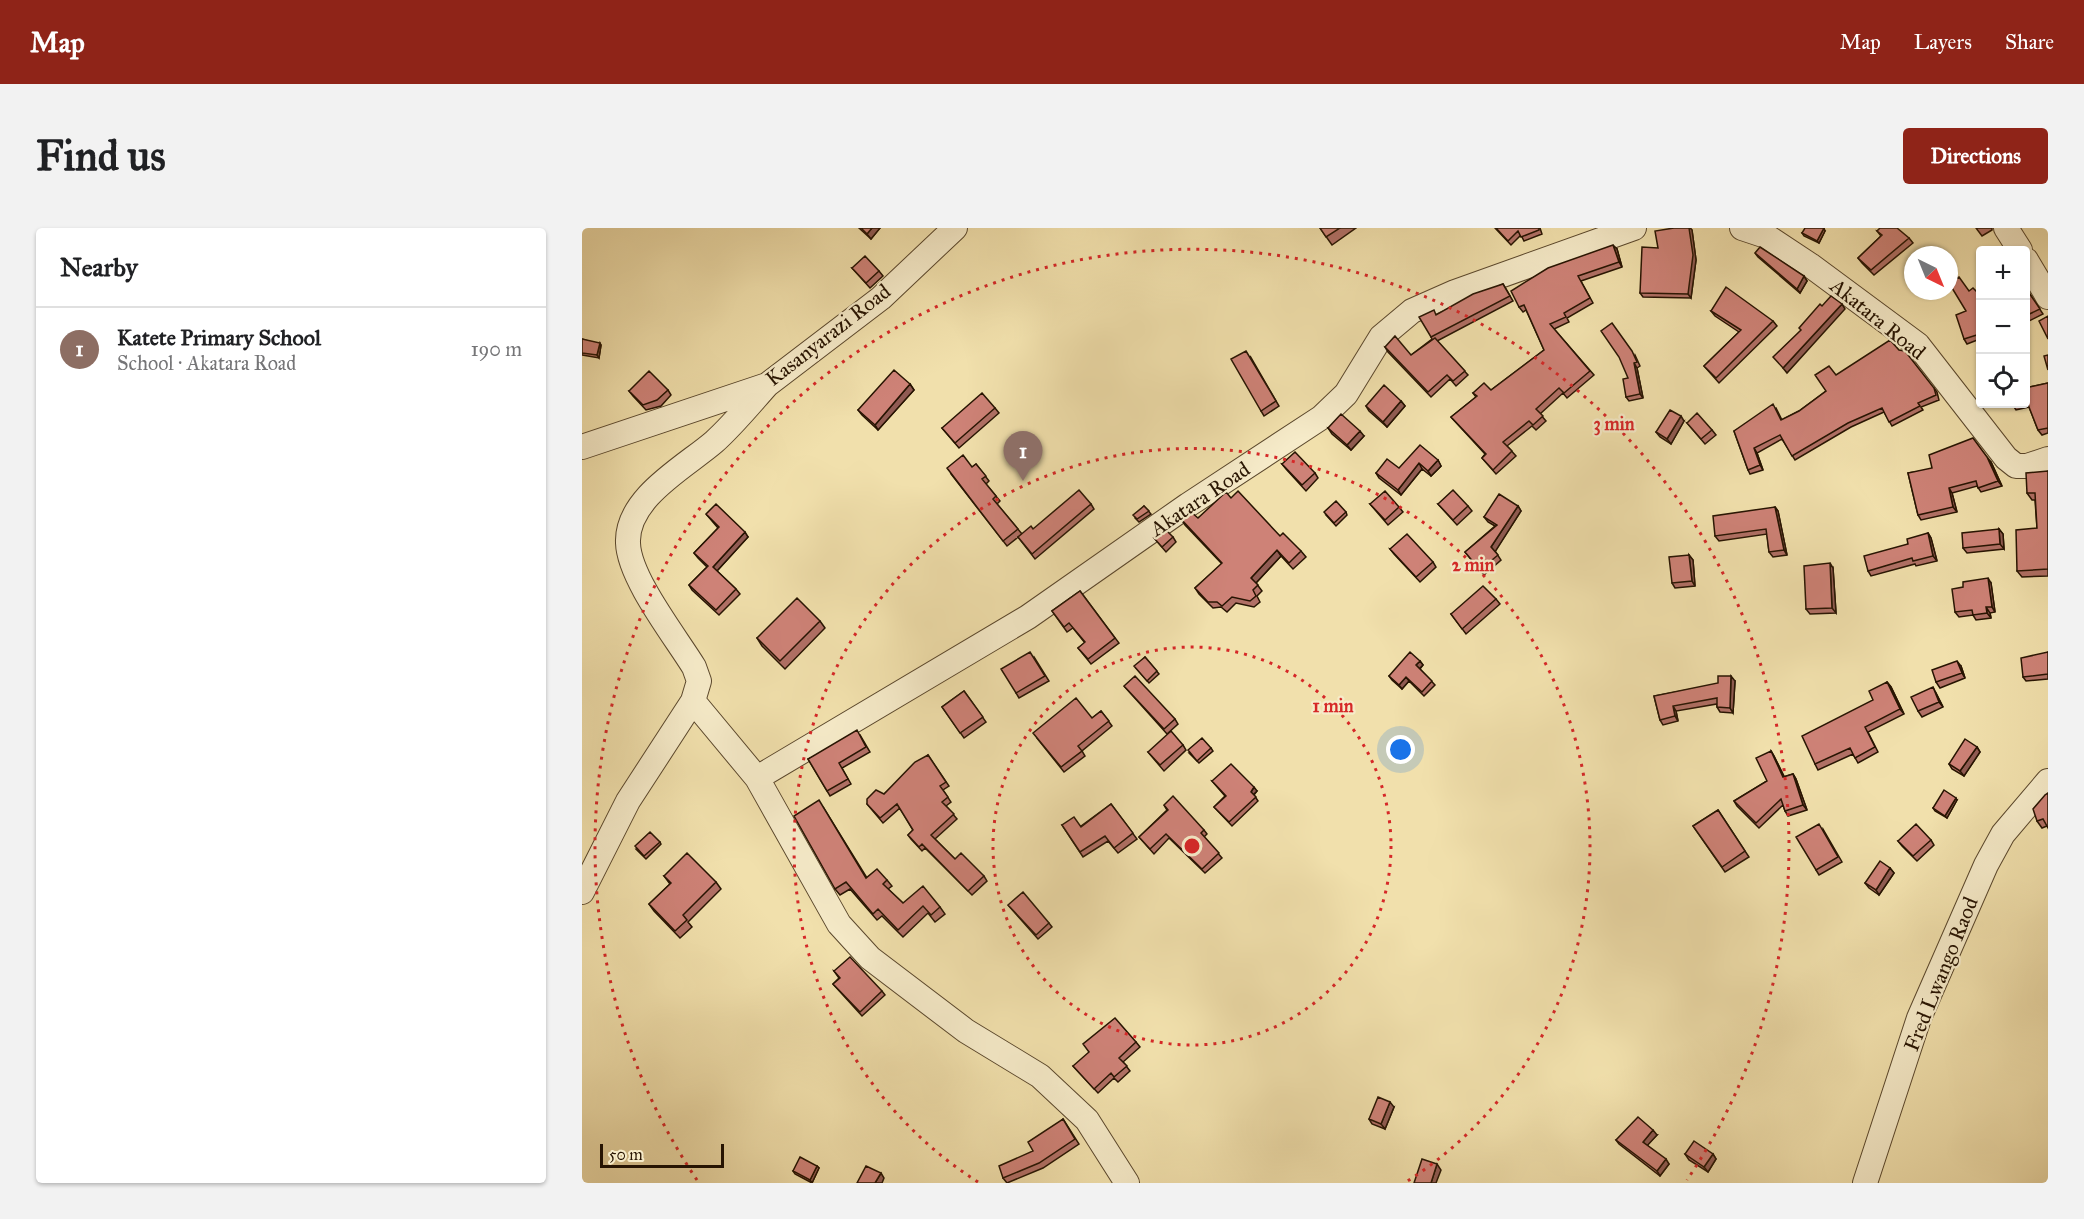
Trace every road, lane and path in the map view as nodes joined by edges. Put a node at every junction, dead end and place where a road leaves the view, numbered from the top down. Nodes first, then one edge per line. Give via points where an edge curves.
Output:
1 (955, 228) edge
2 (1634, 228) edge
3 (1742, 228) edge
4 (2006, 228) edge
5 (2017, 246) edge
6 (2030, 268) edge
7 (2048, 297) edge
8 (767, 386) junction
9 (582, 447) edge
10 (2048, 459) edge
11 (693, 701) junction
12 (757, 778) junction
13 (2048, 781) edge
14 (582, 892) edge
15 (1127, 1183) edge
16 (1865, 1183) edge

1 - 8 street, Kasanyarazi Road via 880,298
2 - 12 street, Akatara Road via 1412,311 1381,337 1346,394 1322,417 1028,617
3 - 10 street, Akatara Road via 1766,236 1810,265 1918,345 2016,466
4 - 5 street
6 - 7 street
8 - 9 street, Kasanyarazi Road
8 - 11 street via 715,441 656,488 635,515 627,543 638,579 694,667 699,681
11 - 12 street
11 - 14 street via 628,801
12 - 15 street via 839,924 870,958 966,1031 1040,1076 1087,1120
13 - 16 street, Fred Lwango Raod via 2003,834 1986,865 1919,1018

